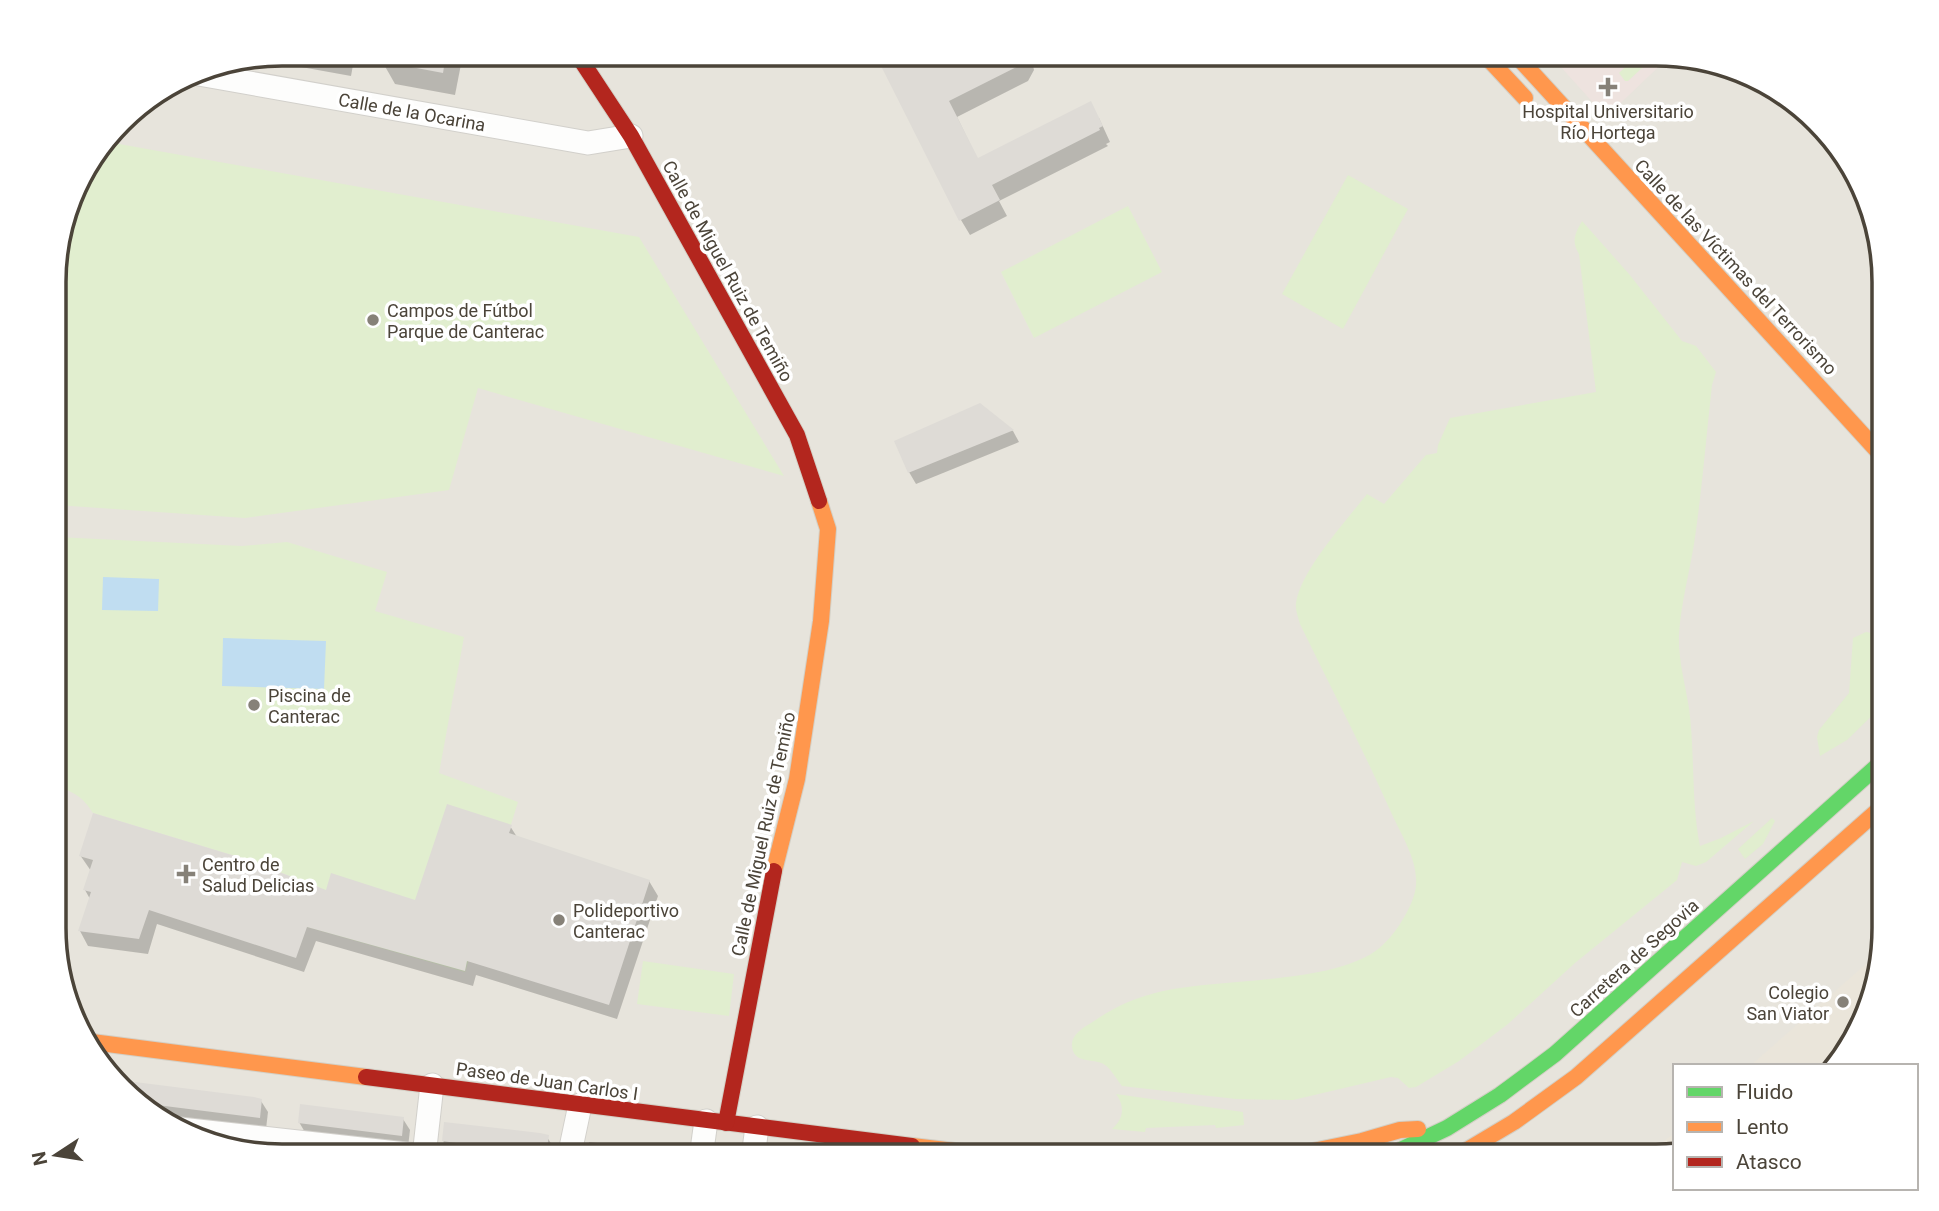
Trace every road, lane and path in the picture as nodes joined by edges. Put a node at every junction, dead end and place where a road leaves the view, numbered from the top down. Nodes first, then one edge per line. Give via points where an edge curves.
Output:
1 (585, 66) edge
2 (1495, 66) edge
3 (1509, 66) edge
4 (1526, 66) edge
5 (217, 77) edge
6 (1559, 103) junction
7 (1535, 109) dead end
8 (631, 136) junction
9 (1582, 152) dead end
10 (1872, 445) edge
11 (1872, 771) edge
12 (1872, 816) edge
13 (99, 1043) edge
14 (432, 1085) junction
15 (579, 1105) junction
16 (716, 1122) junction
17 (757, 1127) junction
18 (1447, 1128) junction
19 (430, 1144) edge
20 (572, 1144) edge
21 (707, 1144) edge
22 (755, 1144) edge
23 (852, 1144) edge
24 (1347, 1144) edge
25 (1413, 1144) edge
26 (1477, 1144) edge

1 - 8 main road, Calle de Miguel Ruiz de Temiño
2 - 7 main road
3 - 6 main road, Calle de las Víctimas del Terrorismo via 1536,97
4 - 6 main road, Calle de las Víctimas del Terrorismo
5 - 8 street, Calle de la Ocarina via 588,144
6 - 9 main road, Calle de las Víctimas del Terrorismo via 1562,125
6 - 10 main road, Calle de las Víctimas del Terrorismo
8 - 16 main road, Calle de Miguel Ruiz de Temiño via 797,435 828,529 821,621 797,779
11 - 18 main road, Carretera de Segovia via 1555,1054
12 - 26 main road via 1576,1077
13 - 14 main road, Paseo de Juan Carlos I
14 - 15 main road, Paseo de Juan Carlos I
14 - 19 street
15 - 16 main road, Paseo de Juan Carlos I
15 - 20 street
16 - 17 main road, Paseo de Juan Carlos I
16 - 21 street
17 - 22 street
17 - 23 main road, Paseo de Juan Carlos I
18 - 24 main road via 1400,1130
18 - 25 main road, Carretera de Segovia

